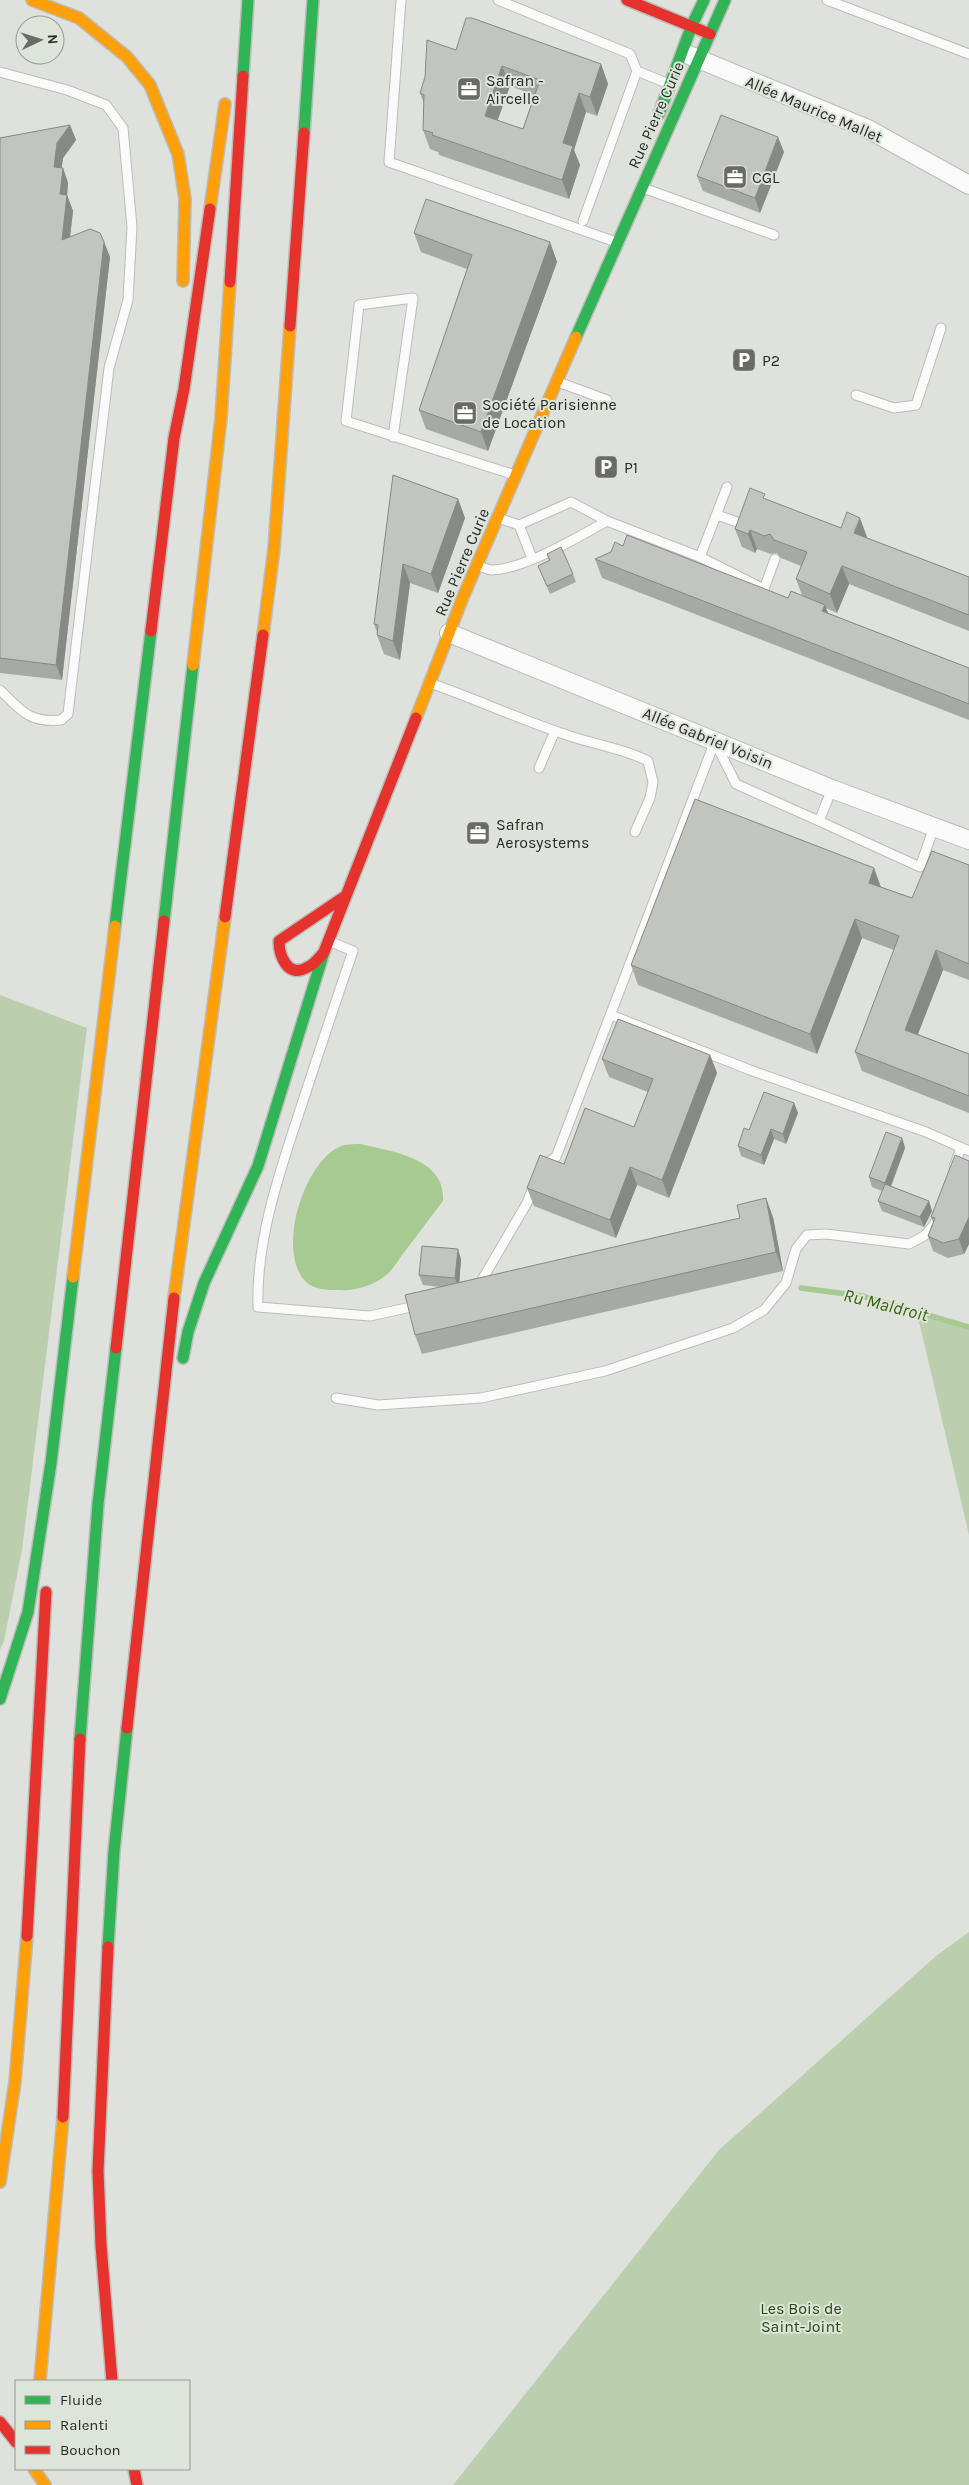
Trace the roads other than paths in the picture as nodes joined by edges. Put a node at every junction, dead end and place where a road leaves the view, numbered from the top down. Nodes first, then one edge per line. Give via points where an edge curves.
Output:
1 (32, 0) edge
2 (248, 0) edge
3 (314, 0) edge
4 (401, 0) edge
5 (498, 0) edge
6 (627, 0) edge
7 (704, 0) edge
8 (725, 0) edge
9 (827, 0) edge
10 (692, 25) junction
11 (710, 34) junction
12 (682, 52) junction
13 (969, 54) edge
14 (699, 60) junction
15 (637, 71) junction
16 (0, 72) edge
17 (669, 84) junction
18 (685, 90) junction
19 (226, 95) dead end
20 (969, 185) edge
21 (641, 188) junction
22 (583, 221) dead end
23 (774, 235) dead end
24 (616, 242) junction
25 (182, 291) dead end
26 (942, 328) dead end
27 (176, 359) dead end
28 (556, 381) junction
29 (856, 396) dead end
30 (607, 400) dead end
31 (393, 437) junction
32 (174, 438) junction
33 (515, 475) junction
34 (727, 487) dead end
35 (717, 515) junction
36 (498, 518) junction
37 (607, 521) junction
38 (744, 524) edge
39 (518, 525) junction
40 (700, 557) junction
41 (532, 558) junction
42 (775, 559) edge
43 (477, 566) junction
44 (449, 633) junction
45 (430, 683) junction
46 (0, 690) edge
47 (555, 731) junction
48 (715, 741) junction
49 (539, 768) dead end
50 (832, 789) junction
51 (819, 821) junction
52 (934, 827) junction
53 (635, 832) dead end
54 (969, 840) edge
55 (344, 897) junction
56 (328, 940) junction
57 (324, 952) junction
58 (611, 1015) junction
59 (965, 1149) edge
60 (952, 1174) edge
61 (940, 1208) edge
62 (475, 1293) edge
63 (427, 1304) edge
64 (181, 1373) dead end
65 (336, 1398) dead end
66 (173, 1406) dead end
67 (159, 1429) junction
68 (51, 1464) junction
69 (49, 1554) dead end
70 (47, 1583) dead end
71 (0, 1699) edge
72 (0, 2182) edge
73 (101, 2245) junction
74 (40, 2380) edge
75 (112, 2380) edge
76 (121, 2380) edge
77 (0, 2422) edge
78 (15, 2441) edge
79 (33, 2470) edge
80 (34, 2470) edge
81 (134, 2470) edge
82 (30, 2485) edge
83 (45, 2485) edge
84 (136, 2485) edge

1 - 25 main road via 79,18 127,57 150,85 178,154 181,172 185,199
2 - 74 main road via 221,418 98,1504 82,1703 64,2105
3 - 67 main road via 274,549
4 - 24 lane via 389,162
5 - 15 lane via 630,54
6 - 10 main road
7 - 10 main road, Rue Pierre Curie
8 - 11 main road, Rue Pierre Curie
9 - 13 lane
10 - 11 main road
10 - 12 main road, Rue Pierre Curie
11 - 14 main road, Rue Pierre Curie
12 - 14 street, Allée Maurice Mallet
12 - 17 main road, Rue Pierre Curie
14 - 18 main road, Rue Pierre Curie
14 - 20 street, Allée Maurice Mallet via 868,129
15 - 17 lane
15 - 22 lane
16 - 46 lane via 67,90 106,105 123,128 132,227 128,300 110,368 68,714 61,720 39,720 18,710
17 - 18 lane
17 - 24 main road, Rue Pierre Curie
18 - 21 main road, Rue Pierre Curie
19 - 32 main road via 184,389
21 - 23 lane
21 - 24 main road, Rue Pierre Curie
24 - 28 main road, Rue Pierre Curie
26 - 29 lane via 916,405 894,408
27 - 32 main road
28 - 30 lane
28 - 33 main road, Rue Pierre Curie
31 - 31 lane via 346,421 358,305 412,298
31 - 33 lane
32 - 68 main road
33 - 36 main road, Rue Pierre Curie
34 - 35 lane
35 - 38 lane
35 - 40 lane
36 - 39 lane
36 - 43 main road, Rue Pierre Curie
37 - 39 lane via 570,502
37 - 40 lane
37 - 41 lane
39 - 41 lane
40 - 42 lane via 768,591
41 - 43 lane via 491,570
43 - 44 main road, Rue Pierre Curie
44 - 45 main road, Rue Pierre Curie
44 - 48 street, Allée Gabriel Voisin
45 - 47 lane
45 - 55 main road, Rue Pierre Curie
47 - 49 lane
47 - 53 lane via 630,751 648,761 653,782 650,798
48 - 50 street, Allée Gabriel Voisin
48 - 51 lane via 736,784
48 - 58 lane
50 - 51 lane
50 - 52 street, Allée Gabriel Voisin
51 - 52 lane via 920,867
52 - 54 street, Allée Gabriel Voisin
55 - 56 main road, Rue Pierre Curie
55 - 57 main road via 279,941 278,952 282,962 291,968 302,970
56 - 57 main road, Rue Pierre Curie
56 - 63 lane via 352,951 280,1171 257,1281 258,1307 370,1316
57 - 64 main road, Rue Pierre Curie via 258,1166 202,1284 186,1338
58 - 59 lane
58 - 62 lane via 556,1157 542,1166 527,1203
59 - 60 lane
61 - 65 lane via 934,1225 924,1236 908,1244 826,1234 807,1235 796,1249 786,1282 764,1310 733,1328 605,1371 481,1398 378,1404
66 - 67 main road
67 - 73 main road via 114,1851 103,2016 98,2171
68 - 69 main road via 53,1506
68 - 71 main road via 28,1612
70 - 72 main road via 20,2039 10,2134
73 - 75 main road
73 - 76 main road
77 - 78 main road
79 - 82 main road
80 - 83 main road
81 - 84 main road

